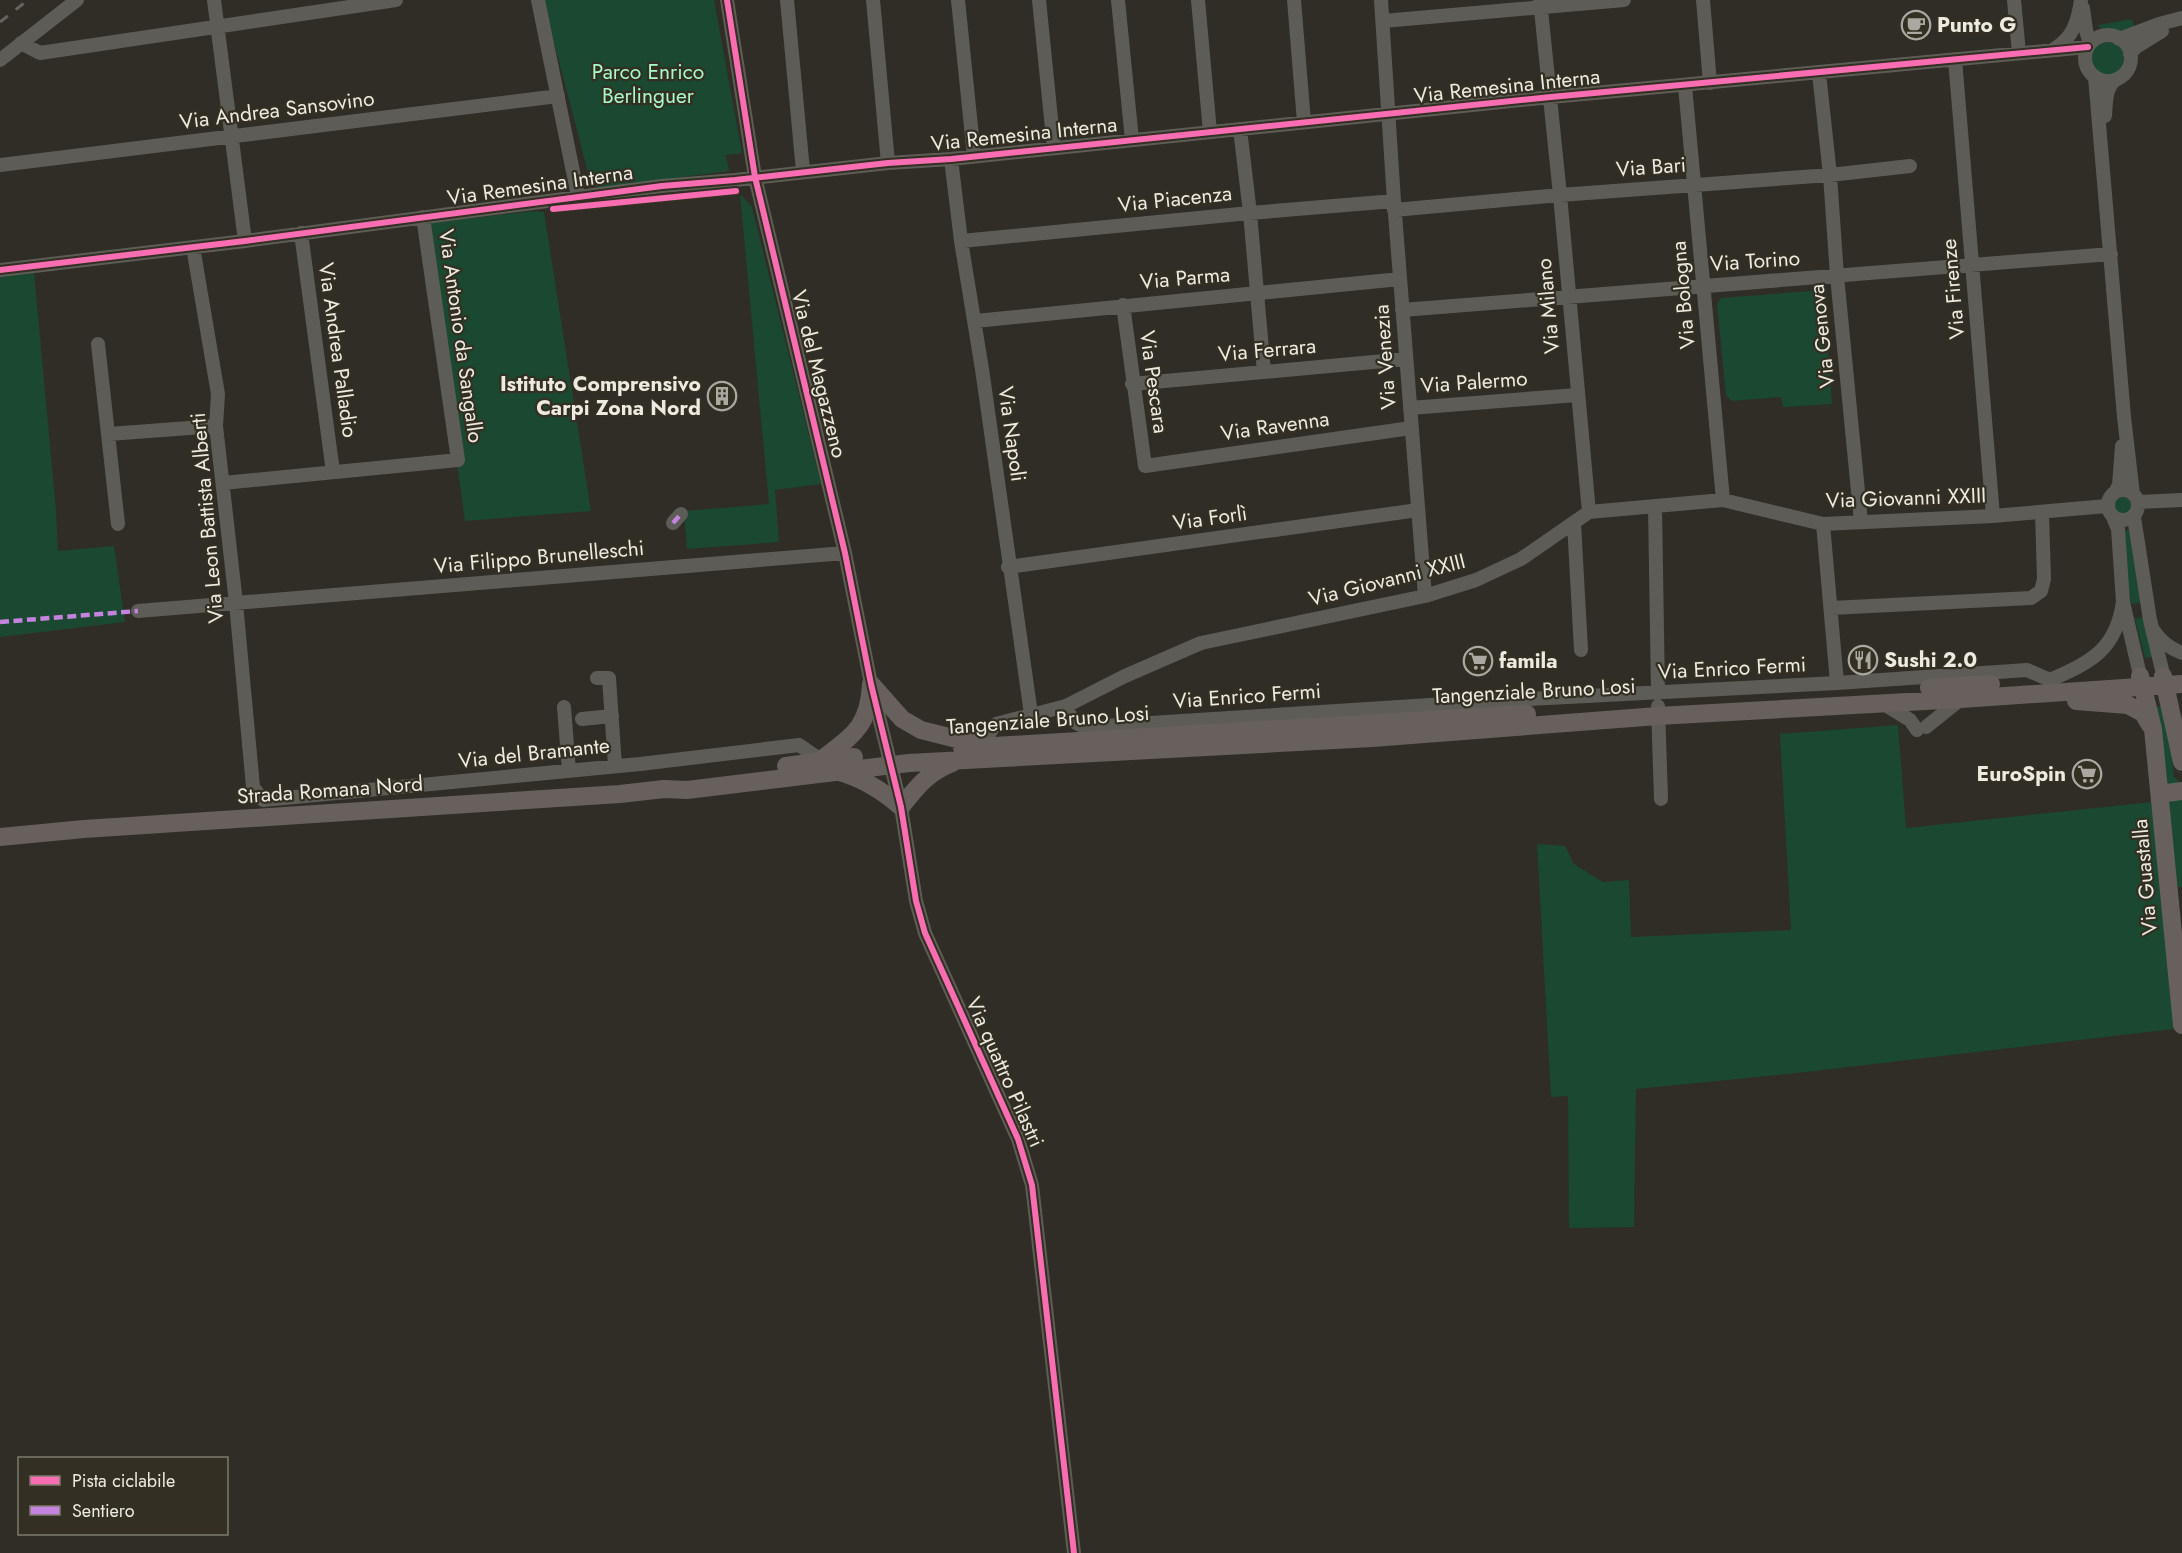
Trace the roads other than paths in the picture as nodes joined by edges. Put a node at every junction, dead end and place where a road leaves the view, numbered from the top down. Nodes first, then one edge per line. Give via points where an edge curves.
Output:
1 (77, 0) edge
2 (214, 0) edge
3 (396, 0) edge
4 (538, 0) edge
5 (727, 0) edge
6 (787, 0) edge
7 (873, 0) edge
8 (958, 0) edge
9 (1039, 0) edge
10 (1118, 0) edge
11 (1198, 0) edge
12 (1294, 0) edge
13 (1381, 0) edge
14 (1624, 0) edge
15 (1703, 0) edge
16 (2014, 0) edge
17 (2081, 0) edge
18 (2089, 0) edge
19 (1541, 4) edge
20 (2182, 18) edge
21 (1383, 21) junction
22 (218, 27) junction
23 (2119, 39) junction
24 (21, 43) junction
25 (2093, 43) junction
26 (2052, 50) junction
27 (2019, 53) junction
28 (2130, 54) junction
29 (1955, 59) junction
30 (0, 60) edge
31 (2086, 63) junction
32 (1819, 73) junction
33 (2095, 77) junction
34 (2116, 79) junction
35 (1710, 83) junction
36 (1685, 86) junction
37 (558, 96) junction
38 (1551, 97) junction
39 (1388, 114) junction
40 (1304, 122) junction
41 (1240, 129) junction
42 (1210, 132) junction
43 (231, 137) junction
44 (1132, 140) junction
45 (1054, 148) junction
46 (2101, 151) junction
47 (974, 156) junction
48 (951, 159) junction
49 (888, 163) junction
50 (0, 165) edge
51 (1910, 166) dead end
52 (803, 171) junction
53 (1830, 175) junction
54 (755, 177) junction
55 (1695, 185) junction
56 (1560, 195) junction
57 (578, 196) junction
58 (1394, 206) junction
59 (1250, 213) junction
60 (423, 218) junction
61 (301, 233) junction
62 (245, 241) junction
63 (961, 241) junction
64 (193, 247) junction
65 (2111, 254) junction
66 (1972, 266) junction
67 (0, 270) edge
68 (1837, 276) junction
69 (1400, 279) junction
70 (1702, 286) junction
71 (1256, 292) junction
72 (1568, 297) junction
73 (1123, 305) junction
74 (1402, 310) junction
75 (975, 321) junction
76 (98, 344) dead end
77 (1406, 359) junction
78 (1264, 372) junction
79 (1132, 384) junction
80 (1577, 395) junction
81 (1410, 408) junction
82 (2124, 417) junction
83 (216, 426) junction
84 (1411, 428) junction
85 (109, 434) junction
86 (1145, 466) joint
87 (333, 472) junction
88 (223, 483) junction
89 (2116, 491) junction
90 (2136, 498) junction
91 (1722, 500) junction
92 (2182, 500) edge
93 (1655, 506) junction
94 (1418, 510) junction
95 (1589, 512) junction
96 (2042, 512) junction
97 (2110, 512) junction
98 (1993, 516) junction
99 (2134, 517) junction
100 (1861, 522) junction
101 (1574, 523) junction
102 (118, 524) dead end
103 (1822, 524) junction
104 (845, 553) junction
105 (1008, 567) junction
106 (1425, 596) junction
107 (2124, 602) junction
108 (236, 603) junction
109 (1831, 608) junction
110 (138, 611) dead end
111 (2150, 620) junction
112 (1581, 650) dead end
113 (2182, 653) edge
114 (2182, 672) edge
115 (597, 678) dead end
116 (2050, 680) junction
117 (2141, 681) junction
118 (2170, 681) edge
119 (1838, 683) junction
120 (871, 684) junction
121 (2003, 696) junction
122 (1961, 699) junction
123 (1882, 703) junction
124 (1658, 705) junction
125 (1066, 706) junction
126 (564, 707) dead end
127 (1031, 714) junction
128 (612, 716) junction
129 (582, 719) dead end
130 (2153, 729) junction
131 (2180, 731) edge
132 (985, 746) junction
133 (889, 760) junction
134 (960, 760) junction
135 (2182, 762) edge
136 (829, 765) junction
137 (615, 766) junction
138 (568, 771) junction
139 (254, 787) joint
140 (2182, 792) edge
141 (2160, 794) junction
142 (1661, 799) dead end
143 (901, 807) junction
144 (0, 837) edge
145 (2175, 890) edge
146 (2182, 1012) edge
147 (2182, 1020) edge
148 (2182, 1025) edge
149 (1074, 1553) edge

1 - 24 street
2 - 22 street
3 - 22 street
4 - 37 street
5 - 54 street, Via del Magazzeno
6 - 52 street
7 - 49 street
8 - 47 street
9 - 45 street
10 - 44 street
11 - 42 street
12 - 40 street
13 - 21 street, Via Venezia
14 - 19 street
15 - 35 street
16 - 27 street
17 - 25 street via 2086,30
17 - 26 street via 2072,34
18 - 25 street
19 - 21 street
19 - 38 street, Via Milano
20 - 23 street
20 - 28 street
21 - 39 street, Via Venezia
22 - 24 street via 40,53
22 - 43 street
23 - 25 street via 2109,36
23 - 28 street
24 - 30 street
25 - 26 street, Via Remesina Interna
25 - 31 street
26 - 27 street, Via Remesina Interna
26 - 31 street, Via Remesina Interna
27 - 29 street, Via Remesina Interna
28 - 34 street via 2129,68
29 - 32 street, Via Remesina Interna
29 - 66 street, Via Firenze
31 - 33 street
32 - 35 street, Via Remesina Interna
32 - 53 street, Via Genova
33 - 34 street via 2103,81
33 - 46 street
34 - 46 street via 2106,98
35 - 36 street, Via Remesina Interna
36 - 38 street, Via Remesina Interna
36 - 55 street, Via Bologna
37 - 43 street, Via Andrea Sansovino
37 - 57 street
38 - 39 street, Via Remesina Interna
38 - 56 street, Via Milano
39 - 40 street, Via Remesina Interna
39 - 58 street, Via Venezia
40 - 41 street, Via Remesina Interna
41 - 42 street, Via Remesina Interna
41 - 59 street
42 - 44 street, Via Remesina Interna
43 - 50 street, Via Andrea Sansovino
43 - 62 street
44 - 45 street, Via Remesina Interna
45 - 47 street, Via Remesina Interna
46 - 65 street
47 - 48 street, Via Remesina Interna
48 - 49 street, Via Remesina Interna
48 - 63 street, Via Napoli
49 - 52 street, Via Remesina Interna
51 - 53 street, Via Bari
52 - 54 street, Via Remesina Interna
53 - 55 street, Via Bari
53 - 68 street, Via Genova
54 - 57 street, Via Remesina Interna
54 - 104 street, Via del Magazzeno
55 - 56 street, Via Bari
55 - 70 street, Via Bologna
56 - 58 street, Via Bari
56 - 72 street, Via Milano
57 - 60 street, Via Remesina Interna
58 - 59 street, Via Piacenza
58 - 69 street, Via Venezia
59 - 63 street, Via Piacenza
59 - 71 street
60 - 61 street, Via Remesina Interna
60 - 87 street, Via Antonio da Sangallo via 458,460
61 - 62 street, Via Remesina Interna
61 - 87 street, Via Andrea Palladio
62 - 64 street, Via Remesina Interna
63 - 75 street, Via Napoli
64 - 67 street, Via Remesina Interna
64 - 83 street, Via Leon Battista Alberti via 218,394
65 - 66 street, Via Torino
65 - 82 street
66 - 68 street, Via Torino
66 - 98 street, Via Firenze
68 - 70 street, Via Torino
68 - 100 street, Via Genova
69 - 71 street, Via Parma
69 - 74 street, Via Venezia
70 - 72 street, Via Torino
70 - 91 street, Via Bologna
71 - 73 street, Via Parma
71 - 78 street
72 - 74 street, Via Torino
72 - 80 street, Via Milano
73 - 75 street, Via Parma
73 - 79 street, Via Pescara
74 - 77 street, Via Venezia
75 - 105 street, Via Napoli
76 - 85 street
77 - 78 street, Via Ferrara
77 - 81 street, Via Venezia
78 - 79 street, Via Ferrara
79 - 86 street, Via Pescara
80 - 81 street, Via Palermo
80 - 95 street, Via Milano
81 - 84 street, Via Venezia
82 - 89 street
82 - 90 street
83 - 85 street
83 - 88 street, Via Leon Battista Alberti
84 - 86 street, Via Ravenna
84 - 94 street, Via Venezia
85 - 102 street
87 - 88 street
88 - 108 street, Via Leon Battista Alberti
89 - 90 street via 2125,490
89 - 97 street via 2110,497
90 - 92 street
90 - 99 street via 2138,510
91 - 93 street, Via Giovanni XXIII
91 - 103 street, Via Giovanni XXIII
93 - 95 street, Via Giovanni XXIII
93 - 124 street
94 - 105 street, Via Forlì
94 - 106 street, Via Venezia
95 - 101 street, Via Giovanni XXIII
96 - 97 street, Via Giovanni XXIII
96 - 98 street, Via Giovanni XXIII
96 - 109 street via 2044,579 2041,591 2031,598
97 - 99 street via 2126,521
97 - 107 street, Via Guastalla via 2118,529
98 - 100 street, Via Giovanni XXIII
99 - 111 street
100 - 103 street, Via Giovanni XXIII
101 - 106 street, Via Giovanni XXIII via 1512,563 1476,580
101 - 112 street
103 - 109 street
104 - 108 street, Via Filippo Brunelleschi
104 - 120 street, Via del Magazzeno
105 - 127 street, Via Napoli
106 - 125 street, Via Giovanni XXIII via 1201,644
107 - 116 street via 2112,640 2102,652
107 - 117 street, Via Guastalla
108 - 110 street, Via Filippo Brunelleschi
108 - 139 street, Via Leon Battista Alberti
109 - 119 street
111 - 113 street via 2161,641
111 - 118 street
114 - 118 main road, Tangenziale Bruno Losi
115 - 128 street via 609,678
116 - 117 main road, Tangenziale Bruno Losi
116 - 119 street, Via Enrico Fermi via 2027,670
116 - 124 main road, Tangenziale Bruno Losi
117 - 118 main road, Tangenziale Bruno Losi
117 - 121 main road, Tangenziale Bruno Losi
117 - 130 main road, Via Guastalla
118 - 131 main road
119 - 124 street, Via Enrico Fermi
120 - 132 main road via 902,719 921,729
120 - 133 street, Via del Magazzeno
120 - 136 main road via 864,720
121 - 122 main road, Tangenziale Bruno Losi
121 - 130 main road via 2038,702 2128,705 2143,713
122 - 123 main road, Tangenziale Bruno Losi
122 - 123 street via 1918,726
123 - 124 main road, Tangenziale Bruno Losi
124 - 125 street, Via Enrico Fermi via 1492,701 1088,727 1073,721
124 - 132 main road, Tangenziale Bruno Losi
124 - 134 main road, Tangenziale Bruno Losi via 1372,738
124 - 142 street
125 - 127 street, Via Giovanni XXIII
126 - 138 street
127 - 132 street, Via Giovanni XXIII via 996,724
128 - 129 street
128 - 137 street
130 - 141 main road, Via Guastalla
131 - 135 main road
132 - 133 main road, Tangenziale Bruno Losi
133 - 134 main road, Tangenziale Bruno Losi
133 - 136 main road, Strada Romana Nord
133 - 143 street, Via quattro Pilastri
134 - 143 main road via 938,768 917,785
136 - 137 street, Via del Bramante via 799,745
136 - 143 main road via 874,786
136 - 144 main road, Strada Romana Nord via 620,794
137 - 138 street, Via del Bramante
138 - 139 street, Via del Bramante via 263,800
140 - 141 main road
141 - 145 main road, Via Guastalla
143 - 149 street, Via quattro Pilastri via 925,933 1018,1139 1032,1185
145 - 147 main road, Via Guastalla
146 - 147 main road, Via Guastalla
147 - 148 main road, Via Guastalla

